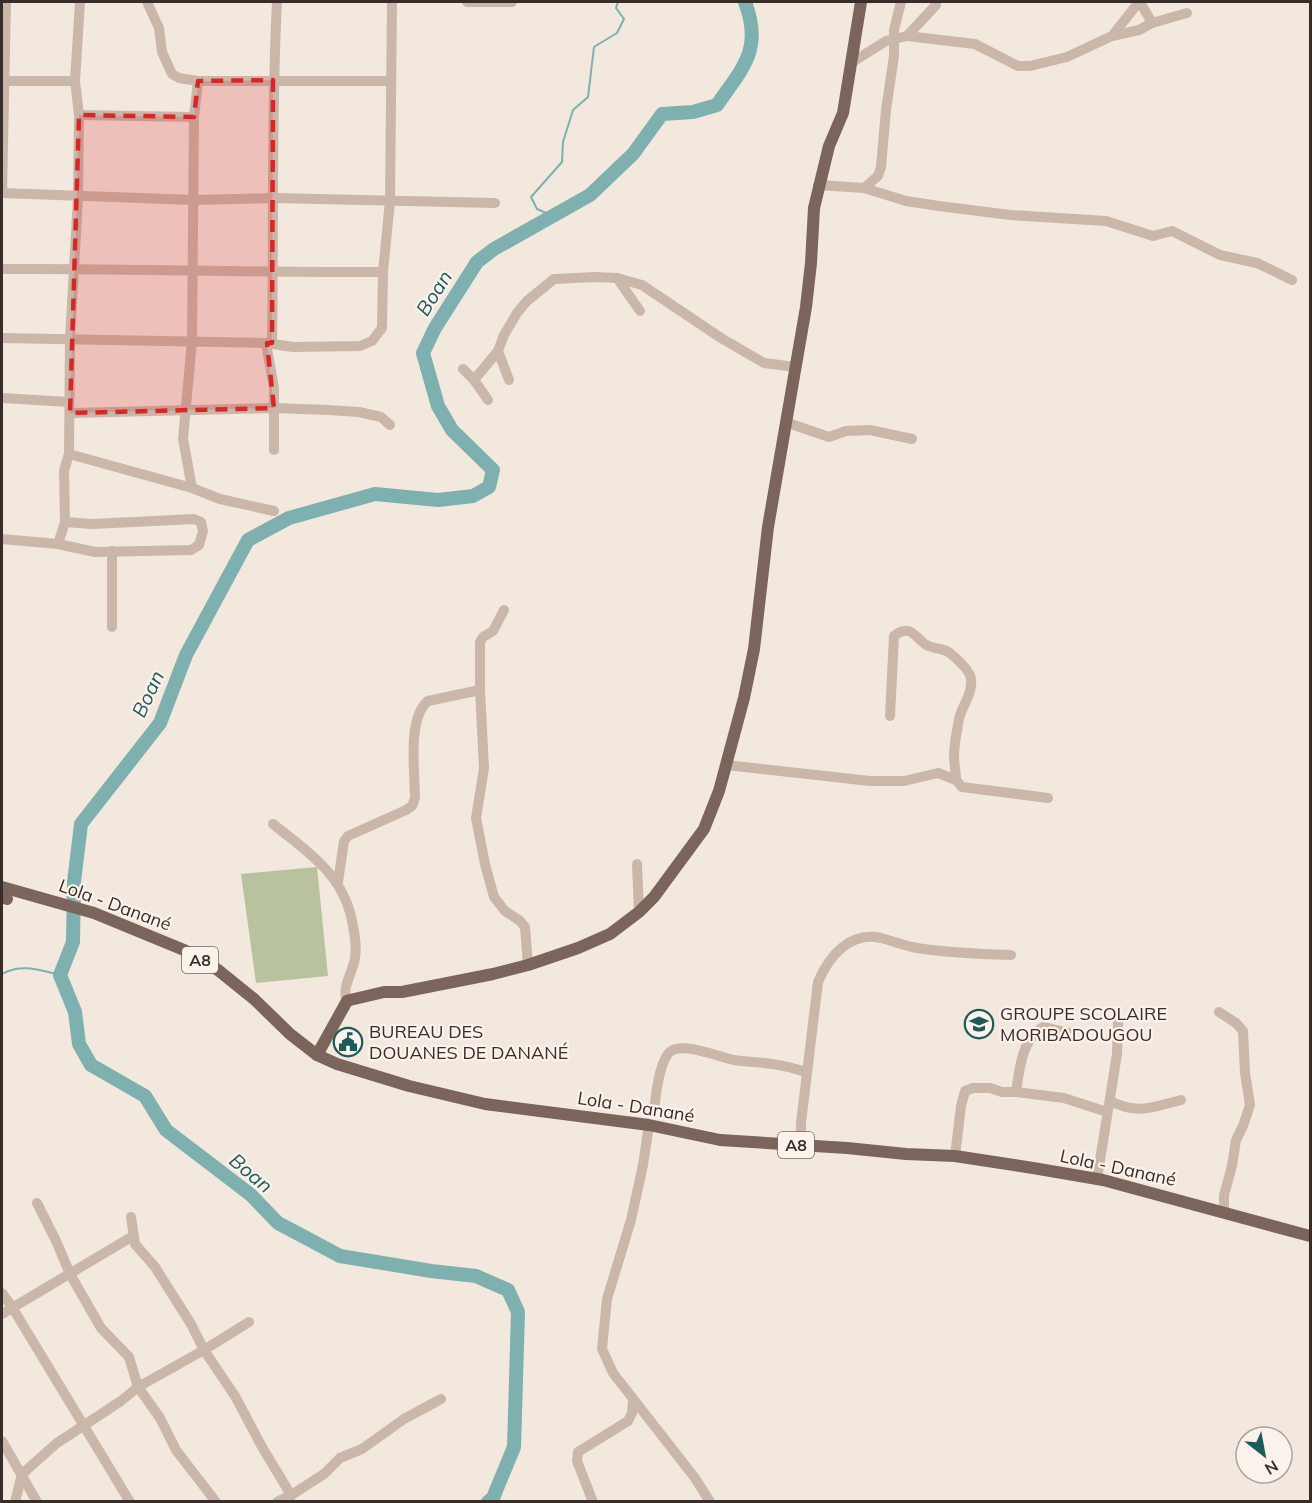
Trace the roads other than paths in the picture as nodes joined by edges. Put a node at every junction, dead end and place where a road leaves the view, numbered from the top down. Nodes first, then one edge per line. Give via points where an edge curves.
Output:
1 (6, 2) edge
2 (80, 2) edge
3 (147, 2) edge
4 (277, 2) edge
5 (392, 2) edge
6 (467, 2) edge
7 (512, 2) edge
8 (861, 2) edge
9 (901, 2) edge
10 (1139, 2) edge
11 (936, 5) dead end
12 (1187, 13) dead end
13 (1152, 23) junction
14 (907, 36) junction
15 (1112, 36) junction
16 (894, 38) junction
17 (851, 63) junction
18 (273, 80) junction
19 (2, 81) edge
20 (75, 81) junction
21 (198, 81) junction
22 (391, 81) junction
23 (79, 115) junction
24 (194, 117) junction
25 (818, 185) junction
26 (864, 188) junction
27 (2, 193) edge
28 (78, 197) junction
29 (274, 198) junction
30 (194, 200) junction
31 (390, 201) junction
32 (495, 203) dead end
33 (74, 268) junction
34 (2, 269) edge
35 (193, 271) junction
36 (383, 272) junction
37 (273, 273) junction
38 (617, 278) junction
39 (1292, 280) dead end
40 (640, 310) dead end
41 (2, 338) edge
42 (70, 339) junction
43 (192, 340) junction
44 (269, 343) junction
45 (498, 351) junction
46 (795, 367) junction
47 (463, 369) dead end
48 (474, 380) junction
49 (509, 380) dead end
50 (2, 398) edge
51 (488, 400) dead end
52 (69, 408) junction
53 (274, 408) junction
54 (186, 410) junction
55 (785, 422) junction
56 (390, 425) dead end
57 (912, 439) dead end
58 (274, 450) dead end
59 (69, 454) junction
60 (192, 488) junction
61 (274, 511) dead end
62 (65, 522) junction
63 (2, 539) edge
64 (58, 544) junction
65 (112, 551) junction
66 (504, 610) dead end
67 (112, 627) dead end
68 (480, 690) junction
69 (890, 716) dead end
70 (726, 765) junction
71 (956, 780) junction
72 (1048, 798) dead end
73 (273, 824) dead end
74 (638, 864) dead end
75 (338, 882) junction
76 (2, 887) edge
77 (639, 912) junction
78 (1011, 955) dead end
79 (528, 965) junction
80 (347, 1002) junction
81 (1219, 1012) dead end
82 (1118, 1023) dead end
83 (1069, 1033) dead end
84 (317, 1055) junction
85 (807, 1072) junction
86 (1016, 1092) junction
87 (1181, 1100) dead end
88 (1110, 1101) junction
89 (655, 1103) dead end
90 (1107, 1112) junction
91 (649, 1125) junction
92 (801, 1145) junction
93 (955, 1156) junction
94 (1097, 1179) junction
95 (37, 1203) dead end
96 (1224, 1212) junction
97 (131, 1217) dead end
98 (133, 1236) junction
99 (1311, 1236) edge
100 (70, 1275) junction
101 (2, 1293) edge
102 (12, 1307) junction
103 (2, 1314) edge
104 (249, 1322) dead end
105 (204, 1350) junction
106 (138, 1387) junction
107 (441, 1399) dead end
108 (633, 1401) junction
109 (83, 1425) junction
110 (2, 1441) edge
111 (22, 1474) junction
112 (290, 1498) edge
113 (15, 1502) edge
114 (37, 1502) edge
115 (130, 1502) edge
116 (216, 1502) edge
117 (277, 1502) edge
118 (593, 1502) edge
119 (710, 1502) edge

1 - 19 street
2 - 20 street
3 - 21 street via 172,74
4 - 18 street
5 - 22 street
6 - 7 street
8 - 17 main road
9 - 16 street
10 - 13 street
10 - 15 street
11 - 14 street
12 - 13 street
13 - 15 street
14 - 15 street via 975,44 1018,66 1030,66 1068,57
14 - 16 street
16 - 17 street
16 - 26 street via 883,160 878,177
17 - 25 main road via 843,113
18 - 21 street
18 - 22 street
18 - 29 street
19 - 20 street
19 - 27 street
20 - 23 street
21 - 24 street
22 - 31 street
23 - 24 street
23 - 28 street
24 - 30 street
25 - 26 street
25 - 46 main road via 806,307
26 - 39 street via 939,206 1106,221 1153,236 1173,231 1220,255 1257,263
27 - 28 street
28 - 30 street
28 - 33 street
29 - 30 street
29 - 31 street
29 - 37 street
30 - 35 street
31 - 32 street
31 - 36 street
33 - 34 street
33 - 35 street
33 - 42 street
35 - 37 street
35 - 43 street
36 - 37 street
36 - 44 street via 382,328 372,341 360,346 293,347
37 - 44 street
38 - 40 street
38 - 45 street via 554,279 517,313
38 - 46 street via 642,285 764,363
41 - 42 street
42 - 43 street
42 - 52 street
43 - 44 street
43 - 54 street
44 - 53 street
45 - 48 street
45 - 49 street
46 - 55 main road
47 - 48 street
48 - 51 street
50 - 52 street
52 - 54 street
52 - 59 street
53 - 54 street
53 - 56 street via 359,412 381,417
53 - 58 street
54 - 60 street via 183,439
55 - 57 street via 829,437 846,431 870,430
55 - 70 main road via 768,527 756,641
59 - 60 street
59 - 62 street via 64,471
60 - 61 street via 220,499
62 - 64 street
62 - 65 street via 194,519 202,525 201,542 195,549
63 - 64 street
64 - 65 street via 96,552
65 - 67 street
66 - 68 street via 493,631 480,642
68 - 75 street via 428,701 422,706 415,723 416,798 406,810 348,836
68 - 79 street via 484,768 476,818 494,897 525,927
69 - 71 street via 894,636 914,633 925,644 950,652 971,678 955,745
70 - 71 street via 870,781 904,781 933,773
70 - 77 main road via 704,829
71 - 72 street via 962,787
73 - 75 street
74 - 77 street
75 - 80 street via 349,905 356,950 344,992
76 - 84 main road, Lola - Danané / A8 via 94,913 184,950 218,970
77 - 79 main road via 610,934
78 - 85 street via 915,948 878,937 844,944 818,982
79 - 80 main road
80 - 84 main road
81 - 96 street via 1243,1031 1250,1105 1236,1140
82 - 88 street
83 - 86 street via 1044,1027 1036,1031 1026,1048
84 - 91 main road, Lola - Danané / A8 via 409,1086 485,1104
85 - 89 street via 676,1049 665,1060
85 - 92 street
86 - 90 street via 1064,1098
86 - 93 street via 977,1087 965,1091
87 - 88 street via 1146,1110 1124,1108
88 - 90 street
90 - 94 street
91 - 92 main road, Lola - Danané / A8 via 720,1140
91 - 108 street via 631,1220 608,1299 601,1341 606,1361
92 - 93 main road, Lola - Danané / A8
93 - 94 main road, Lola - Danané / A8
94 - 96 main road, Lola - Danané / A8
95 - 100 street
96 - 99 main road, Lola - Danané / A8
97 - 98 street
98 - 100 street
98 - 105 street via 138,1250 155,1268 191,1323
100 - 102 street
100 - 106 street via 101,1328 129,1357
101 - 102 street
102 - 103 street
102 - 109 street
104 - 105 street
105 - 106 street
105 - 112 street via 235,1396
106 - 109 street
106 - 116 street via 176,1450
107 - 112 street via 362,1449 340,1458
108 - 118 street via 628,1421 578,1452 577,1461
108 - 119 street
109 - 111 street
109 - 115 street
110 - 111 street
111 - 113 street
111 - 114 street
112 - 117 street

